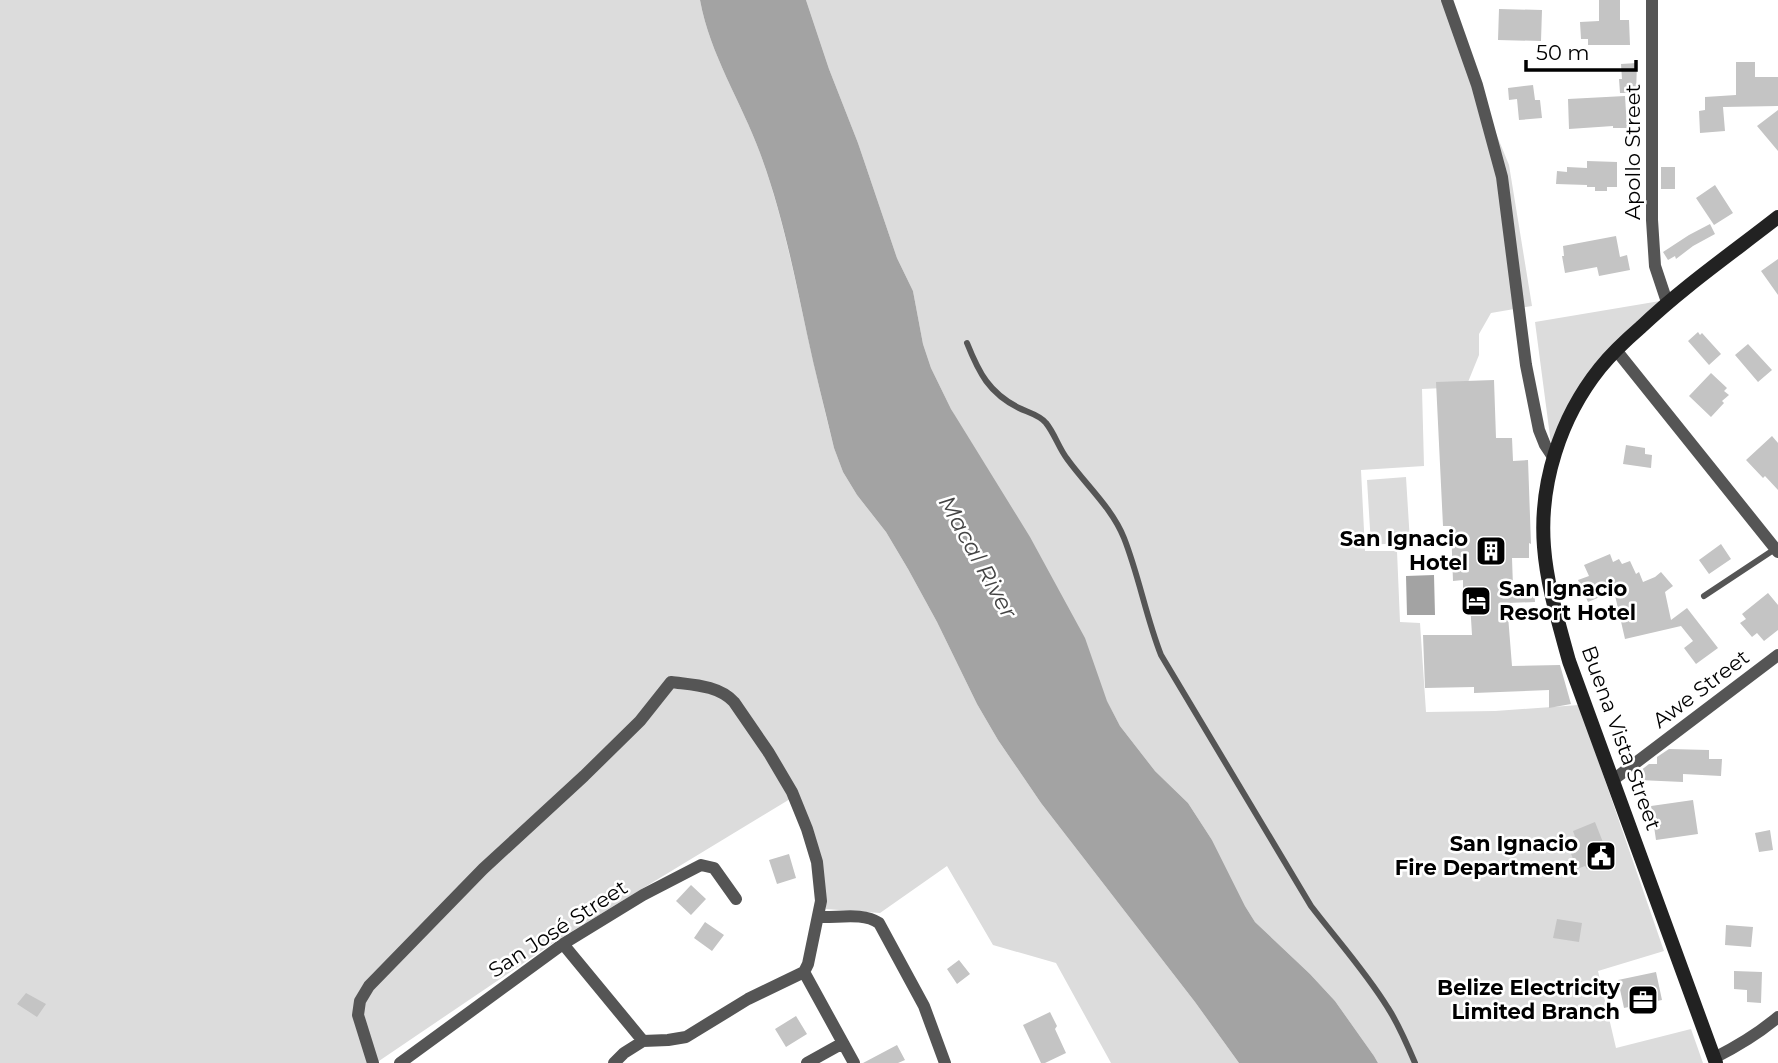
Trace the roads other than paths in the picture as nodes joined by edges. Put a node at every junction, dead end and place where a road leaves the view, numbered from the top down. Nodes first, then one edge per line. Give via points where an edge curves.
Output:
1 (1447, 0) edge
2 (1653, 0) edge
3 (1778, 217) edge
4 (1667, 302) junction
5 (967, 343) dead end
6 (1616, 350) junction
7 (1553, 457) junction
8 (1777, 551) edge
9 (1704, 596) dead end
10 (1778, 655) edge
11 (1614, 780) junction
12 (736, 899) dead end
13 (819, 917) junction
14 (563, 944) junction
15 (804, 972) junction
16 (1778, 1017) edge
17 (643, 1041) junction
18 (843, 1043) junction
19 (1715, 1060) edge
20 (373, 1063) edge
21 (400, 1063) edge
22 (614, 1063) edge
23 (807, 1063) edge
24 (854, 1063) edge
25 (945, 1063) edge
26 (1415, 1063) edge

1 - 7 street via 1502,177 1526,365 1539,430
2 - 4 street, Apollo Street via 1653,232 1655,266
3 - 4 main road, Buena Vista Street
4 - 6 main road, Buena Vista Street
5 - 26 lane via 991,389 1043,419 1065,457 1116,521 1161,655 1311,906 1390,1010
6 - 7 main road, Buena Vista Street via 1584,392
6 - 8 street
7 - 11 main road, Buena Vista Street via 1543,526 1547,572 1570,662
8 - 9 lane
10 - 11 street, Awe Street
11 - 19 main road, Buena Vista Street
12 - 14 street, San José Street via 713,868 701,865
13 - 15 street
13 - 20 street via 820,882 807,829 769,753 727,695 704,686 671,682 640,721 483,869 369,986 358,1015
13 - 25 street via 872,918 879,923 924,1006
14 - 17 street
14 - 21 street, San José Street
15 - 17 street via 686,1037
15 - 18 street
16 - 19 street
17 - 22 street
18 - 23 street
18 - 24 street

